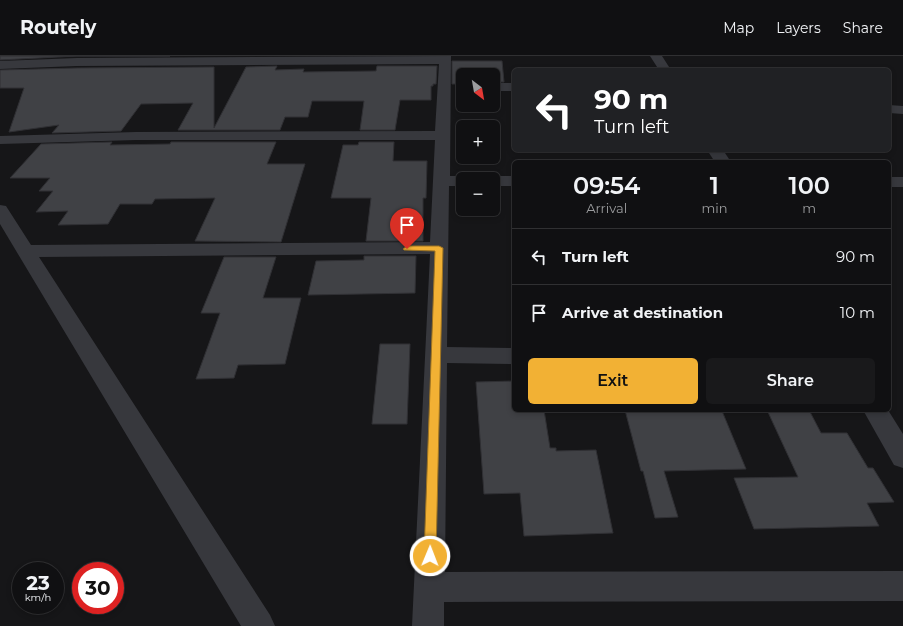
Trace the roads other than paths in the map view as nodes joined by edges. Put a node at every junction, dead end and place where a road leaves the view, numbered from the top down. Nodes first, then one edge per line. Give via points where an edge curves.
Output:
1 (656, 56) edge
2 (445, 58) edge
3 (81, 59) edge
4 (0, 65) edge
5 (664, 68) edge
6 (500, 87) edge
7 (512, 87) edge
8 (891, 109) edge
9 (903, 110) edge
10 (443, 136) junction
11 (0, 140) edge
12 (441, 181) junction
13 (456, 181) edge
14 (500, 181) edge
15 (512, 181) edge
16 (891, 182) edge
17 (903, 182) edge
18 (0, 210) edge
19 (439, 248) junction
20 (26, 251) junction
21 (436, 355) junction
22 (512, 356) edge
23 (875, 412) edge
24 (903, 457) edge
25 (903, 586) edge
26 (429, 587) junction
27 (260, 626) edge
28 (428, 626) edge

1 - 5 street
2 - 3 street
2 - 10 street via 450,88
3 - 4 street
6 - 7 street
8 - 9 street
10 - 11 street via 136,136
10 - 12 street
12 - 13 street
12 - 19 street
14 - 15 street
16 - 17 street
18 - 20 street
19 - 20 street
19 - 21 street
20 - 27 street
21 - 22 street
21 - 26 street
23 - 24 street
25 - 26 street
26 - 28 street

